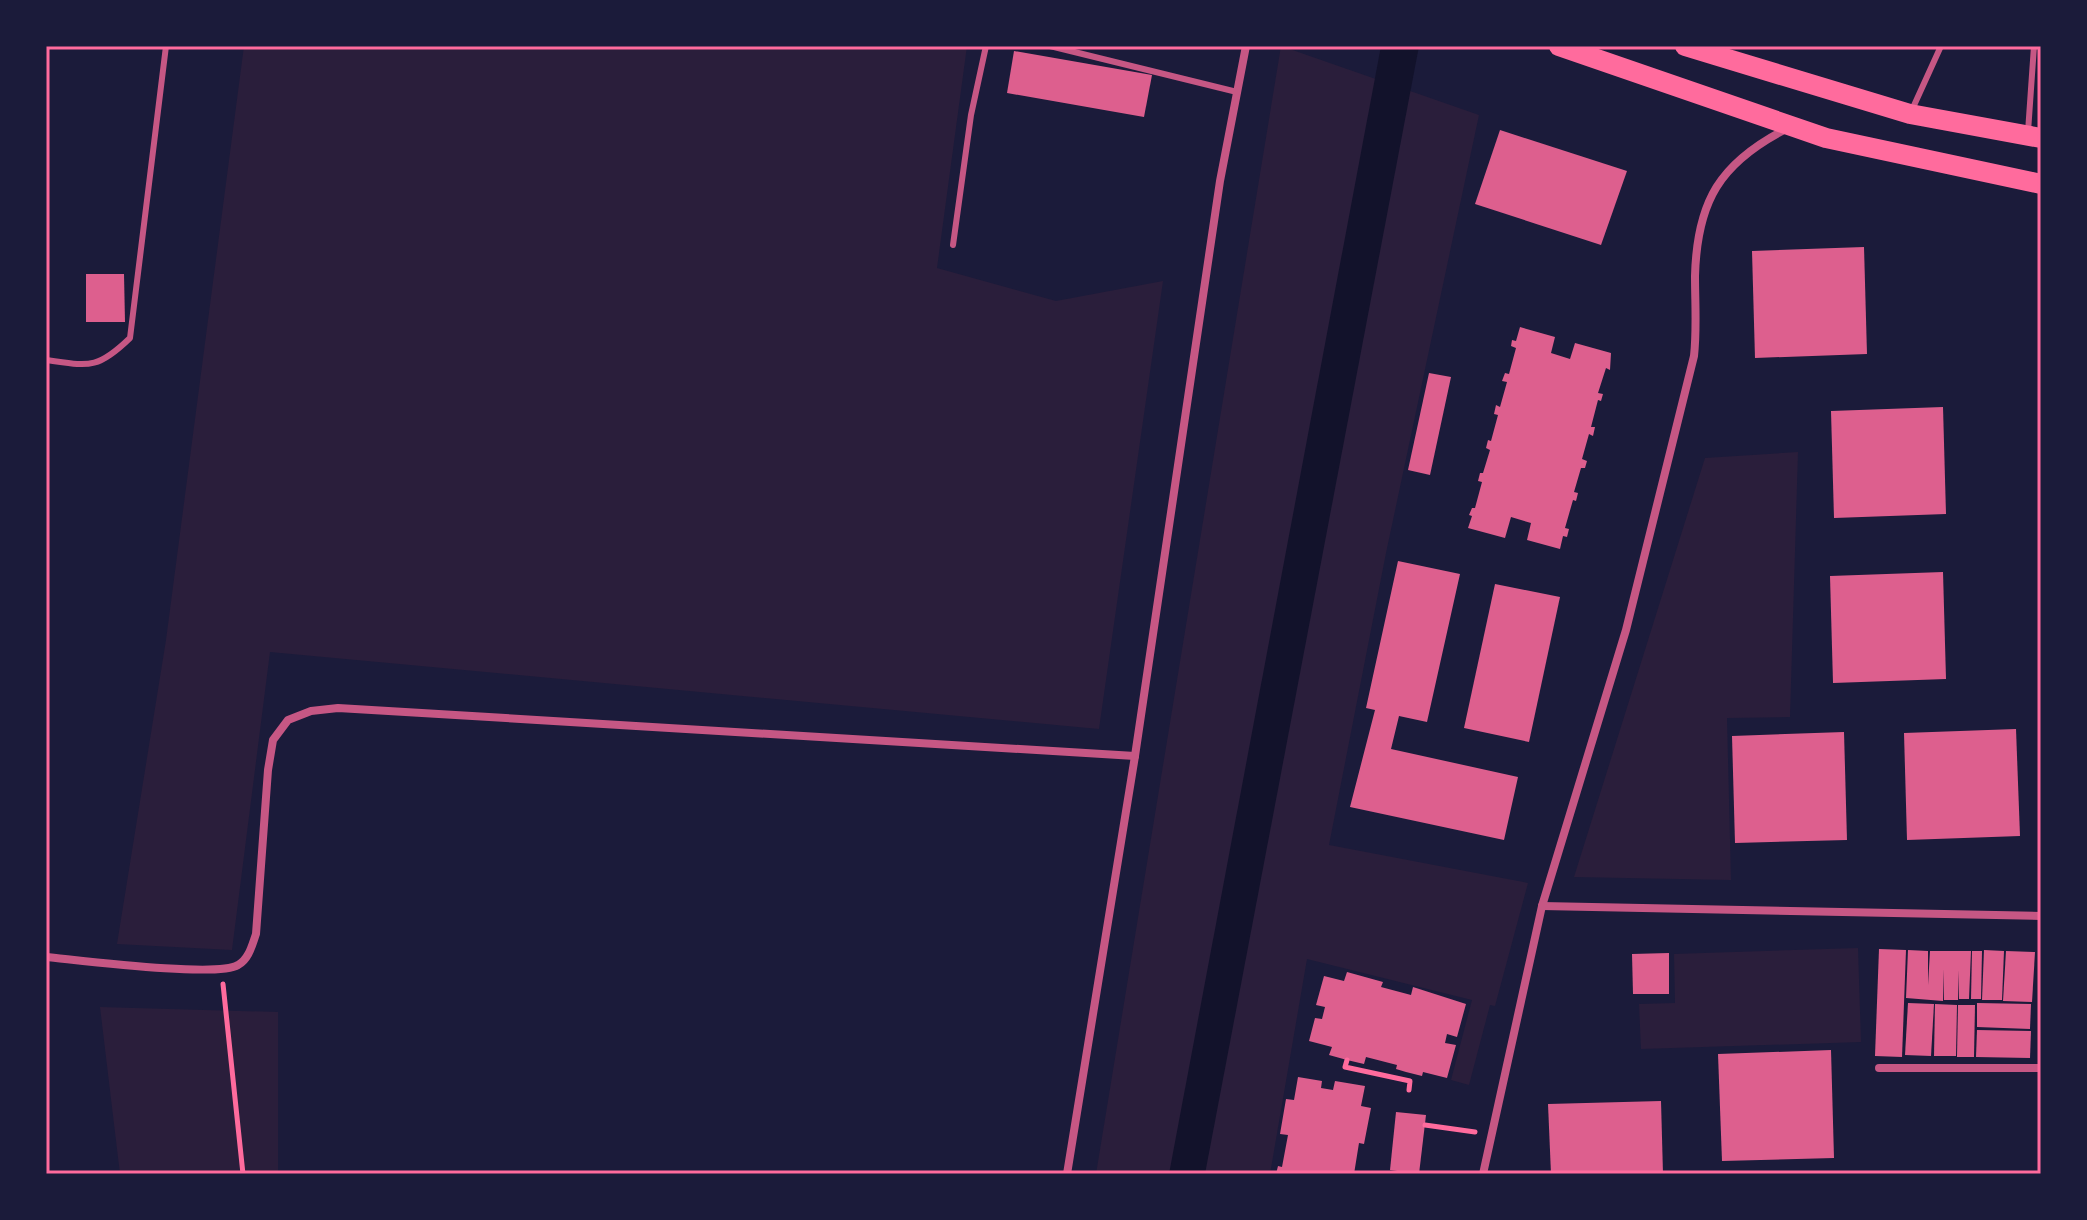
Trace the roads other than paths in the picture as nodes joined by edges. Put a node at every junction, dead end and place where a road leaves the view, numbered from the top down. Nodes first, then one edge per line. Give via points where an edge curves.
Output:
1 (166, 46) edge
2 (986, 46) edge
3 (1050, 46) edge
4 (1246, 46) edge
5 (1559, 46) edge
6 (1685, 46) edge
7 (1941, 46) edge
8 (2034, 46) edge
9 (1237, 92) junction
10 (1910, 114) junction
11 (1790, 127) junction
12 (2034, 136) edge
13 (2041, 184) edge
14 (953, 245) dead end
15 (46, 360) edge
16 (1135, 756) junction
17 (1542, 906) junction
18 (2041, 916) edge
19 (46, 957) edge
20 (1879, 1068) dead end
21 (2041, 1068) edge
22 (1067, 1174) edge
23 (1483, 1174) edge

1 - 15 lane via 130,338 110,357 84,365
2 - 14 lane
3 - 9 lane
4 - 9 street
5 - 11 main road
6 - 10 main road
7 - 10 lane
8 - 12 lane
9 - 16 street
10 - 12 main road
11 - 13 main road
11 - 17 street via 1735,161 1712,191 1697,238 1694,356 1626,630
16 - 19 street via 338,708 311,711 288,720 273,740 256,934 250,953 238,965 195,970
16 - 22 street
17 - 18 street
17 - 23 street
20 - 21 street

